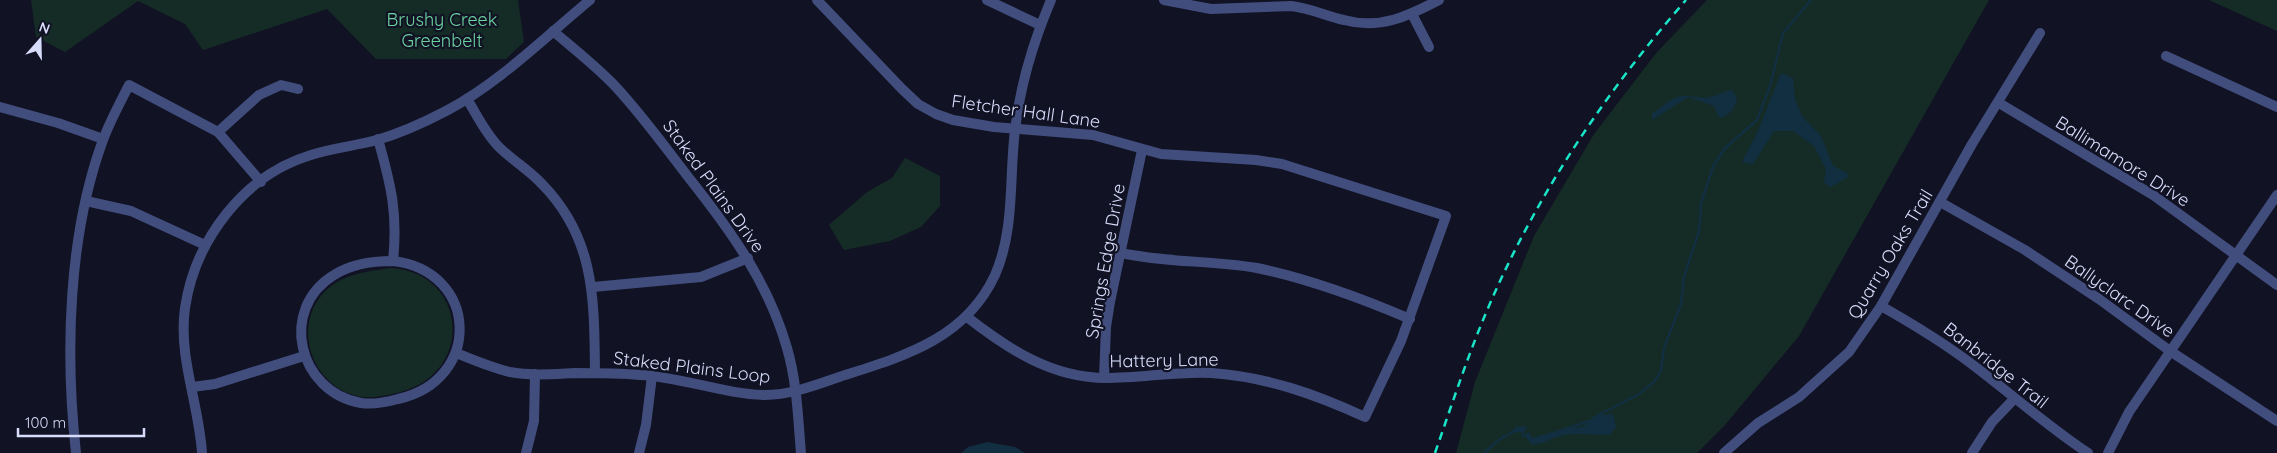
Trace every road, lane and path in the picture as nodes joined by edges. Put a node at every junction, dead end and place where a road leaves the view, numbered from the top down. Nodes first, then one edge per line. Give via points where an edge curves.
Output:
1 (590, 0) edge
2 (817, 0) edge
3 (986, 0) edge
4 (1051, 0) edge
5 (1164, 0) edge
6 (1439, 0) edge
7 (1191, 3) edge
8 (1304, 4) edge
9 (1412, 14) junction
10 (1040, 25) junction
11 (552, 31) junction
12 (2040, 33) dead end
13 (1428, 47) dead end
14 (2166, 56) dead end
15 (298, 89) dead end
16 (467, 99) junction
17 (1998, 103) junction
18 (0, 107) edge
19 (2277, 107) edge
20 (1015, 128) junction
21 (218, 132) junction
22 (103, 139) junction
23 (378, 140) junction
24 (1142, 150) junction
25 (261, 182) junction
26 (2277, 195) edge
27 (86, 201) junction
28 (1940, 202) junction
29 (1446, 216) joint
30 (205, 245) junction
31 (1121, 253) junction
32 (2234, 256) junction
33 (748, 258) junction
34 (393, 261) junction
35 (2277, 285) edge
36 (593, 287) junction
37 (1881, 306) junction
38 (967, 317) junction
39 (1410, 319) junction
40 (2170, 351) junction
41 (456, 353) junction
42 (304, 356) junction
43 (595, 373) junction
44 (536, 374) junction
45 (652, 376) junction
46 (1104, 378) junction
47 (192, 387) junction
48 (796, 391) junction
49 (2014, 399) junction
50 (2277, 421) edge
51 (76, 453) edge
52 (202, 453) edge
53 (526, 453) edge
54 (639, 453) edge
55 (801, 453) edge
56 (1724, 453) edge
57 (1972, 453) edge
58 (2088, 453) edge
59 (2108, 453) edge

1 - 11 street
2 - 20 street, Fletcher Hall Lane via 918,104 953,120
3 - 10 street
4 - 10 street, Staked Plains Loop
5 - 7 street
6 - 9 street
7 - 8 street via 1211,9
8 - 9 street via 1344,20 1367,24 1387,23
9 - 13 street
10 - 20 street, Staked Plains Loop
11 - 16 street
11 - 33 street, Staked Plains Drive via 595,66 636,110
12 - 17 street, Quarry Oaks Trail
14 - 19 street
15 - 21 street via 281,85 263,92
16 - 23 street via 428,120
16 - 36 street via 494,141 542,183 565,212 582,249
17 - 28 street, Quarry Oaks Trail
17 - 32 street, Ballimamore Drive via 2153,195
18 - 22 street
20 - 24 street, Fletcher Hall Lane via 1093,135
20 - 38 street, Staked Plains Loop via 1004,252 993,278
21 - 22 street via 129,85
21 - 25 street
22 - 27 street
23 - 25 street via 310,155
23 - 34 street via 396,214
24 - 29 street, Fletcher Hall Lane via 1282,164
24 - 31 street, Springs Edge Drive
25 - 30 street via 230,210
26 - 32 street
27 - 30 street via 131,211
27 - 51 street via 76,258 71,320
28 - 37 street, Quarry Oaks Trail
28 - 40 street, Ballyclarc Drive via 2025,250
29 - 39 street, Hattery Lane
30 - 47 street via 185,308 185,353
31 - 39 street via 1150,260 1258,268 1350,295
31 - 46 street, Springs Edge Drive via 1106,327
32 - 35 street, Ballimamore Drive
32 - 40 street
33 - 36 street via 701,277
33 - 48 street, Staked Plains Drive via 782,332
34 - 41 street via 407,262 430,272 451,294 460,321
34 - 42 street via 345,269 317,289 303,322
36 - 43 street
37 - 49 street, Banbridge Trail via 1969,362
37 - 56 street, Quarry Oaks Trail via 1849,352 1798,397 1758,423
38 - 46 street, Hattery Lane via 1028,359 1068,373
38 - 48 street, Staked Plains Loop via 943,337 920,349
39 - 46 street, Hattery Lane via 1365,417 1292,387 1238,376 1186,373
40 - 50 street, Ballyclarc Drive
40 - 59 street via 2129,412
41 - 42 street via 446,373 428,388 374,404 346,399 330,390 315,376
41 - 44 street, Staked Plains Loop via 509,372
42 - 47 street via 215,384
43 - 44 street, Staked Plains Loop
43 - 45 street, Staked Plains Loop
44 - 53 street via 534,421
45 - 48 street, Staked Plains Loop via 753,394
45 - 54 street
47 - 52 street via 201,429
48 - 55 street, Staked Plains Drive
49 - 57 street via 1992,422
49 - 58 street, Banbridge Trail

